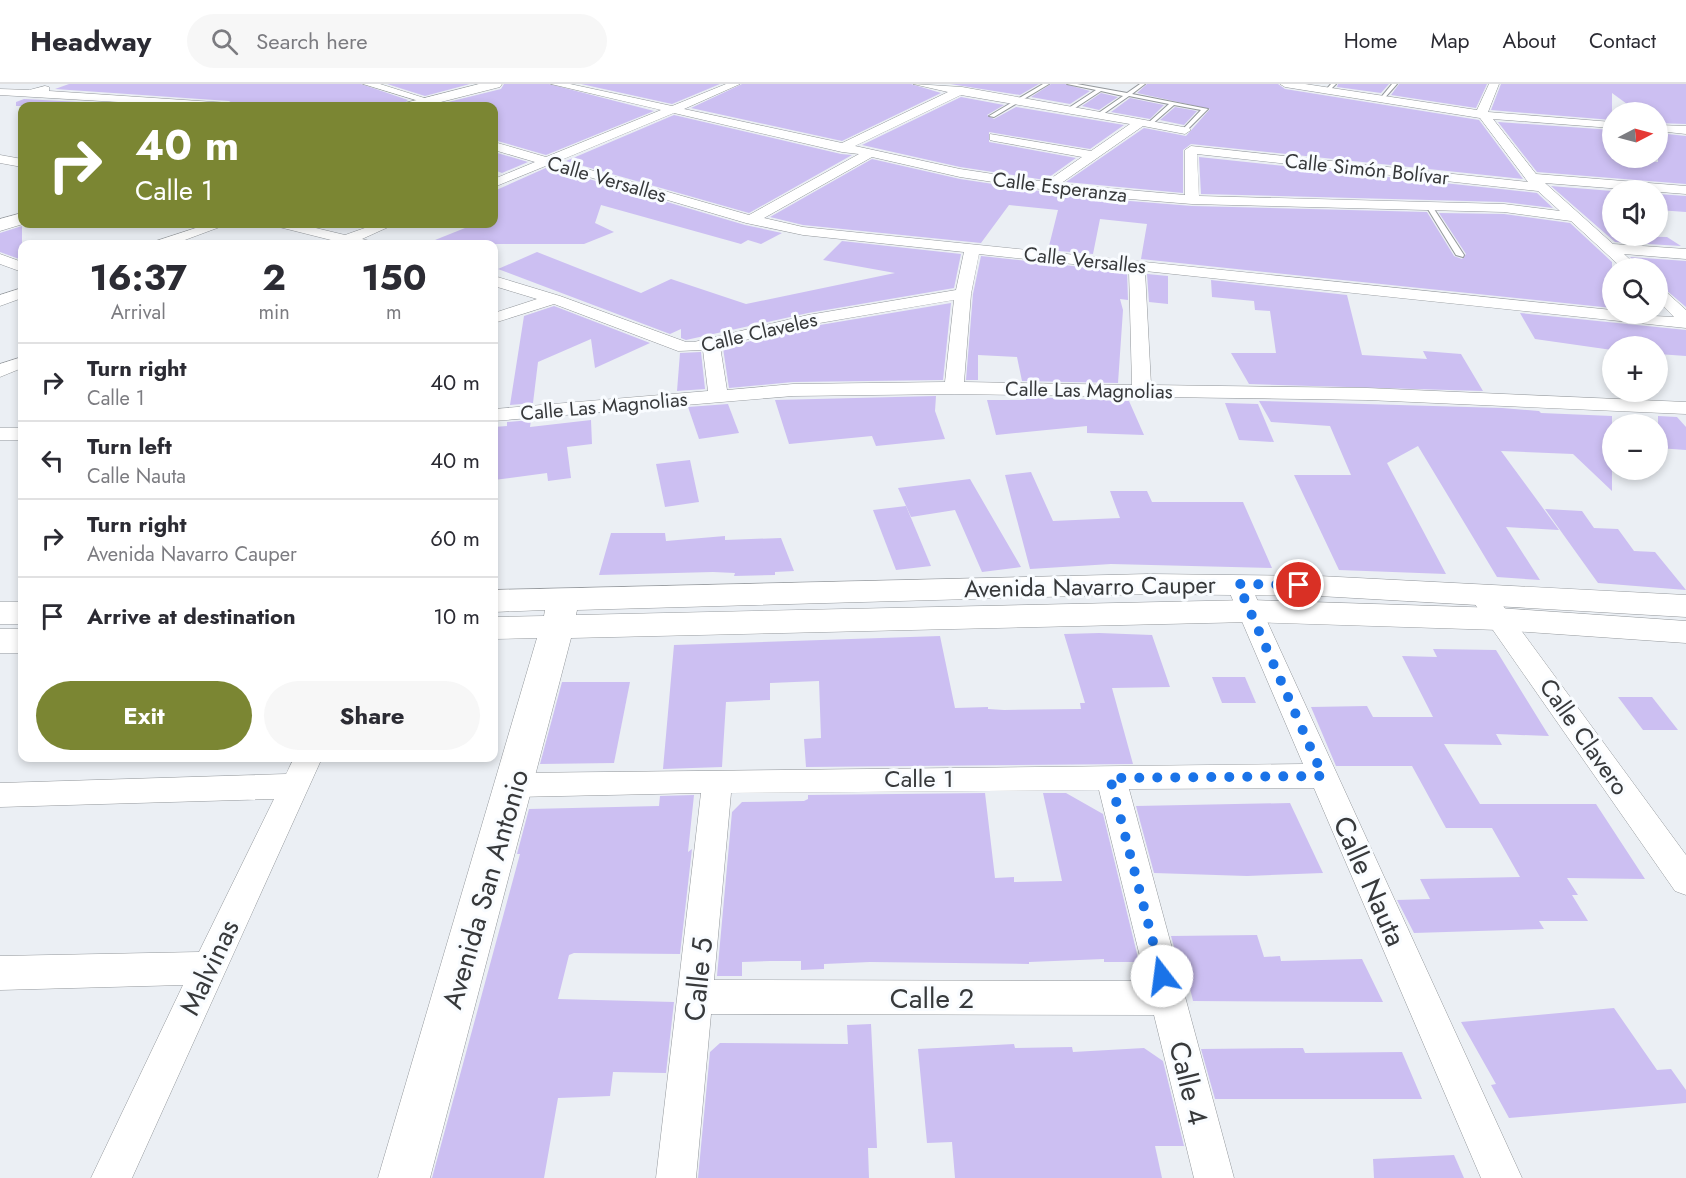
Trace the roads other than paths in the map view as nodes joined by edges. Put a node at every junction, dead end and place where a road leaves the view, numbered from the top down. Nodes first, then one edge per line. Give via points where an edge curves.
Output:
1 (63, 84) edge
2 (368, 84) edge
3 (495, 84) edge
4 (556, 84) edge
5 (735, 84) edge
6 (918, 84) edge
7 (973, 84) edge
8 (1047, 84) edge
9 (1069, 84) edge
10 (1143, 84) edge
11 (1285, 84) edge
12 (1395, 84) edge
13 (1494, 84) edge
14 (1330, 87) edge
15 (1100, 90) junction
16 (0, 92) edge
17 (958, 92) junction
18 (29, 93) junction
19 (1125, 94) junction
20 (1380, 100) junction
21 (429, 101) junction
22 (1016, 101) junction
23 (167, 102) edge
24 (425, 102) edge
25 (1173, 103) junction
26 (668, 110) junction
27 (1069, 110) junction
28 (1099, 115) junction
29 (1484, 115) junction
30 (992, 116) dead end
31 (1146, 123) junction
32 (1602, 124) edge
33 (1668, 129) edge
34 (1185, 130) joint
35 (1686, 130) edge
36 (994, 136) dead end
37 (498, 147) edge
38 (842, 148) junction
39 (869, 154) junction
40 (1091, 154) junction
41 (0, 159) edge
42 (18, 162) edge
43 (549, 162) junction
44 (498, 181) edge
45 (1537, 183) junction
46 (1047, 187) junction
47 (1686, 190) edge
48 (1192, 200) junction
49 (1429, 206) junction
50 (1573, 217) junction
51 (18, 219) edge
52 (750, 220) junction
53 (0, 225) edge
54 (209, 228) edge
55 (296, 228) edge
56 (377, 228) edge
57 (173, 240) edge
58 (334, 240) edge
59 (345, 240) edge
60 (973, 247) junction
61 (1610, 248) junction
62 (1686, 254) edge
63 (1460, 255) dead end
64 (1620, 258) edge
65 (0, 259) edge
66 (1137, 265) junction
67 (18, 266) edge
68 (498, 282) edge
69 (18, 294) edge
70 (963, 294) junction
71 (554, 299) junction
72 (0, 301) edge
73 (1668, 303) edge
74 (498, 317) edge
75 (1686, 321) edge
76 (711, 344) junction
77 (18, 363) edge
78 (0, 370) edge
79 (954, 388) junction
80 (1142, 391) junction
81 (718, 396) junction
82 (1686, 408) edge
83 (498, 415) edge
84 (0, 434) edge
85 (18, 434) edge
86 (1244, 598) junction
87 (498, 602) edge
88 (1686, 606) edge
89 (1490, 607) junction
90 (0, 613) edge
91 (18, 613) edge
92 (560, 613) junction
93 (498, 627) edge
94 (1686, 632) edge
95 (0, 641) edge
96 (18, 641) edge
97 (301, 772) edge
98 (1323, 776) junction
99 (1110, 778) junction
100 (717, 780) junction
101 (515, 785) junction
102 (0, 795) edge
103 (1686, 881) edge
104 (207, 968) junction
105 (0, 973) edge
106 (696, 997) junction
107 (1167, 998) junction
108 (111, 1178) edge
109 (404, 1178) edge
110 (676, 1178) edge
111 (1214, 1178) edge
112 (1502, 1178) edge

1 - 18 street
2 - 21 street
3 - 21 main road
4 - 26 street, Calle Esperanza
5 - 26 street
6 - 17 street
7 - 17 street
8 - 22 lane
9 - 15 lane
10 - 19 lane
11 - 14 street
12 - 20 lane
13 - 29 street via 1482,110
14 - 20 street
15 - 19 lane
15 - 27 lane
16 - 18 street
17 - 22 street
17 - 38 street
18 - 23 street
19 - 25 lane
19 - 28 lane
20 - 29 street
21 - 24 main road
22 - 27 street
22 - 30 lane
25 - 31 lane
25 - 34 lane via 1205,109
26 - 38 street, Calle Esperanza
26 - 43 street
27 - 28 street
28 - 31 street
29 - 32 street
29 - 45 street
31 - 34 street
31 - 40 street
33 - 35 street
36 - 40 street
37 - 43 street, Calle Versalles
38 - 39 street, Calle Esperanza
39 - 46 street, Calle Esperanza
39 - 52 street
40 - 46 street
41 - 42 street
43 - 44 street
43 - 52 street, Calle Versalles
45 - 47 street, Calle Simón Bolívar
45 - 48 street, Calle Simón Bolívar via 1191,150
45 - 50 street
46 - 48 street, Calle Esperanza
48 - 49 street, Calle Esperanza
49 - 50 street, Calle Esperanza via 1504,208
49 - 63 lane
50 - 61 street
51 - 53 main road
52 - 60 street, Calle Versalles via 803,231
54 - 57 street
55 - 58 street
56 - 59 street
60 - 66 street, Calle Versalles
60 - 70 street
61 - 62 street
61 - 64 street
65 - 67 street
66 - 75 street, Calle Versalles
66 - 80 street
68 - 71 street, Calle Claveles
69 - 72 street
70 - 76 street, Calle Claveles via 808,320
70 - 79 street
71 - 74 street
71 - 76 street, Calle Claveles via 684,347
73 - 75 street
76 - 81 street
77 - 78 street
79 - 80 street, Calle Las Magnolias
79 - 81 street, Calle Las Magnolias via 793,390
80 - 82 street, Calle Las Magnolias via 1367,394
81 - 83 street, Calle Las Magnolias
84 - 85 street
86 - 89 main road
86 - 92 main road
86 - 98 street, Calle Nauta
87 - 92 main road
88 - 89 main road
89 - 94 main road
89 - 103 street, Calle Clavero
90 - 91 main road
92 - 93 main road
92 - 101 main road, Avenida San Antonio
95 - 96 main road
97 - 102 street
97 - 104 street, Malvinas
98 - 99 street, Calle 1
98 - 112 street, Calle Nauta
99 - 100 street, Calle 1
99 - 107 street, Calle 4
100 - 101 street, Calle 1
100 - 106 street, Calle 5
101 - 109 main road, Avenida San Antonio
104 - 105 street
104 - 108 street, Malvinas
106 - 107 street, Calle 2
106 - 110 street, Calle 5
107 - 111 street, Calle 4

